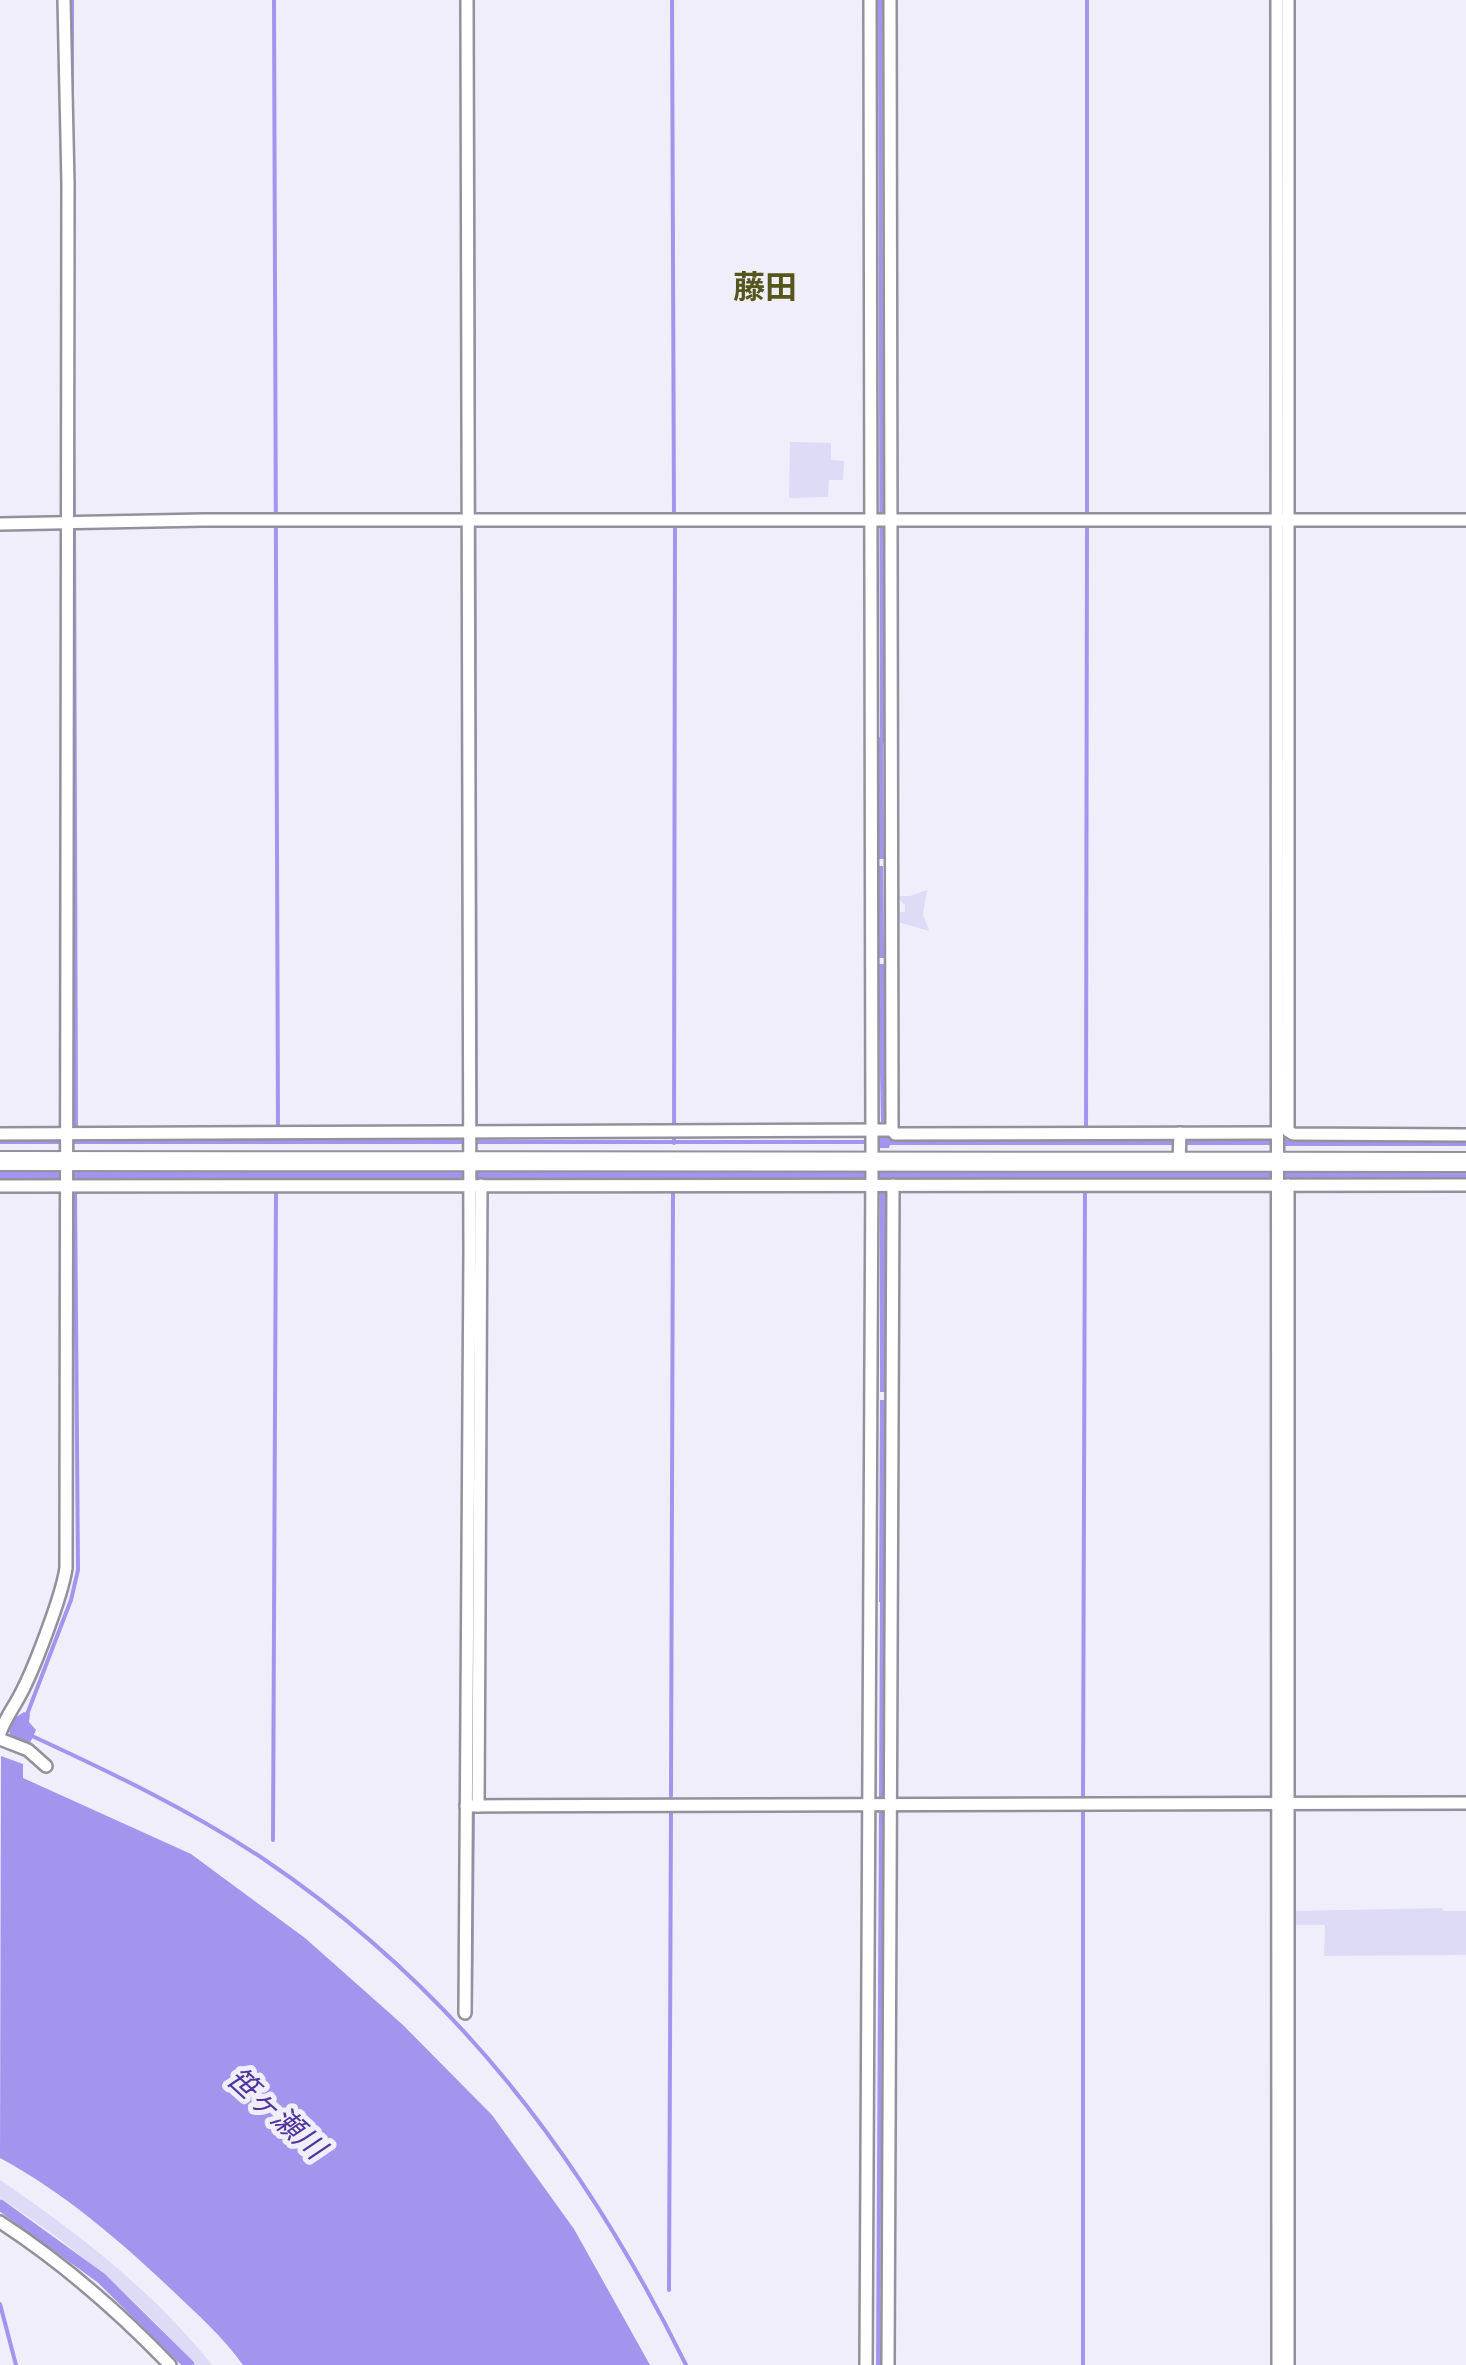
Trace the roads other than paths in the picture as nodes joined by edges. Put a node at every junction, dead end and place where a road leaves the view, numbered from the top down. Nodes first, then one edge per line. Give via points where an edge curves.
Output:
1 (64, 0) edge
2 (467, 0) edge
3 (870, 0) edge
4 (890, 0) edge
5 (1277, 0) edge
6 (1288, 0) edge
7 (472, 520) junction
8 (1283, 520) junction
9 (1466, 520) edge
10 (881, 521) junction
11 (0, 524) edge
12 (71, 524) junction
13 (0, 1134) edge
14 (1466, 1134) edge
15 (1180, 1145) junction
16 (1279, 1152) junction
17 (69, 1154) junction
18 (472, 1157) junction
19 (878, 1158) junction
20 (0, 1161) edge
21 (1466, 1162) edge
22 (1466, 1185) edge
23 (0, 1186) edge
24 (882, 1396) junction
25 (881, 1606) junction
26 (4, 1720) edge
27 (46, 1766) dead end
28 (1466, 1803) edge
29 (881, 1804) junction
30 (1284, 1804) junction
31 (473, 1806) junction
32 (465, 2014) dead end
33 (0, 2222) edge
34 (170, 2365) edge
35 (866, 2365) edge
36 (888, 2365) edge
37 (1278, 2365) edge
38 (1288, 2365) edge

1 - 12 street
2 - 7 street
3 - 10 street
4 - 10 street
5 - 8 street
6 - 8 street
7 - 10 street
7 - 12 street
7 - 18 street
8 - 9 street
8 - 10 street
8 - 16 street
10 - 19 street
10 - 19 street
11 - 12 street
12 - 17 street
13 - 17 street
14 - 16 street
15 - 16 street
15 - 16 street
15 - 19 street
15 - 19 street via 895,1134
16 - 19 street
16 - 21 street
16 - 22 street
16 - 30 street
17 - 18 street
17 - 18 street via 278,1134
17 - 20 street
17 - 23 street
17 - 26 street via 66,1568
18 - 19 street
18 - 19 street
18 - 19 street via 674,1132
18 - 31 street
19 - 24 street
19 - 24 street
24 - 25 street
24 - 25 street
25 - 29 street
25 - 29 street
26 - 27 street
28 - 30 street
29 - 30 street
29 - 31 street
29 - 35 street
29 - 36 street
30 - 37 street
30 - 38 street
31 - 32 street
33 - 34 street via 120,2312

